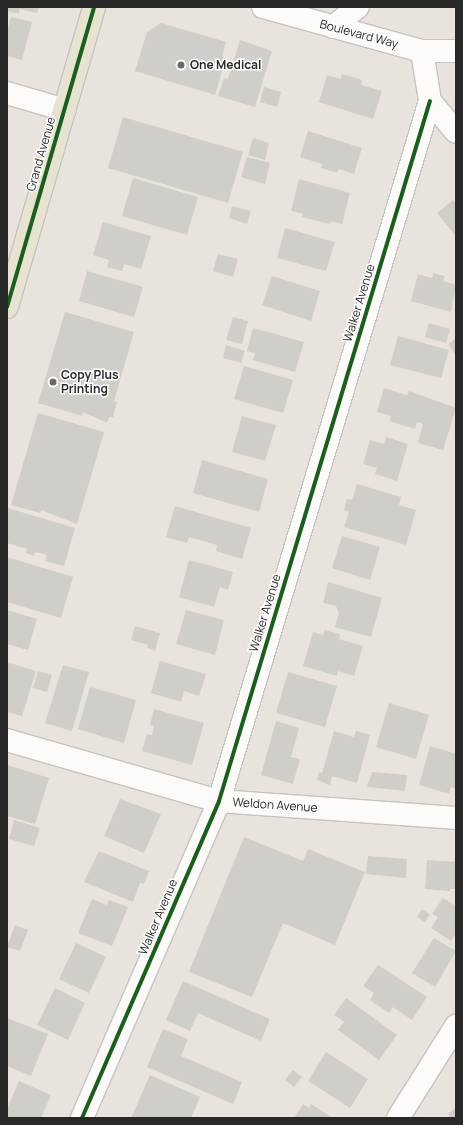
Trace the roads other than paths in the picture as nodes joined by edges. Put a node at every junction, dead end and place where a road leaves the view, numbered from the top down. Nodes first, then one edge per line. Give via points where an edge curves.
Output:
1 (94, 7) edge
2 (263, 7) edge
3 (358, 7) edge
4 (333, 27) junction
5 (422, 51) junction
6 (456, 51) edge
7 (7, 93) edge
8 (430, 101) junction
9 (64, 110) junction
10 (456, 132) edge
11 (7, 307) edge
12 (7, 740) edge
13 (219, 801) junction
14 (456, 818) edge
15 (456, 1026) edge
16 (82, 1118) edge
17 (398, 1118) edge

1 - 9 main road, Grand Avenue
2 - 4 street, Boulevard Way
3 - 4 street
4 - 5 street, Boulevard Way
5 - 6 street, Boulevard Way
5 - 8 street
7 - 9 street
8 - 10 street
8 - 13 street, Walker Avenue
9 - 11 main road, Grand Avenue
12 - 13 street, Weldon Avenue
13 - 14 street, Weldon Avenue
13 - 16 street, Walker Avenue
15 - 17 street

